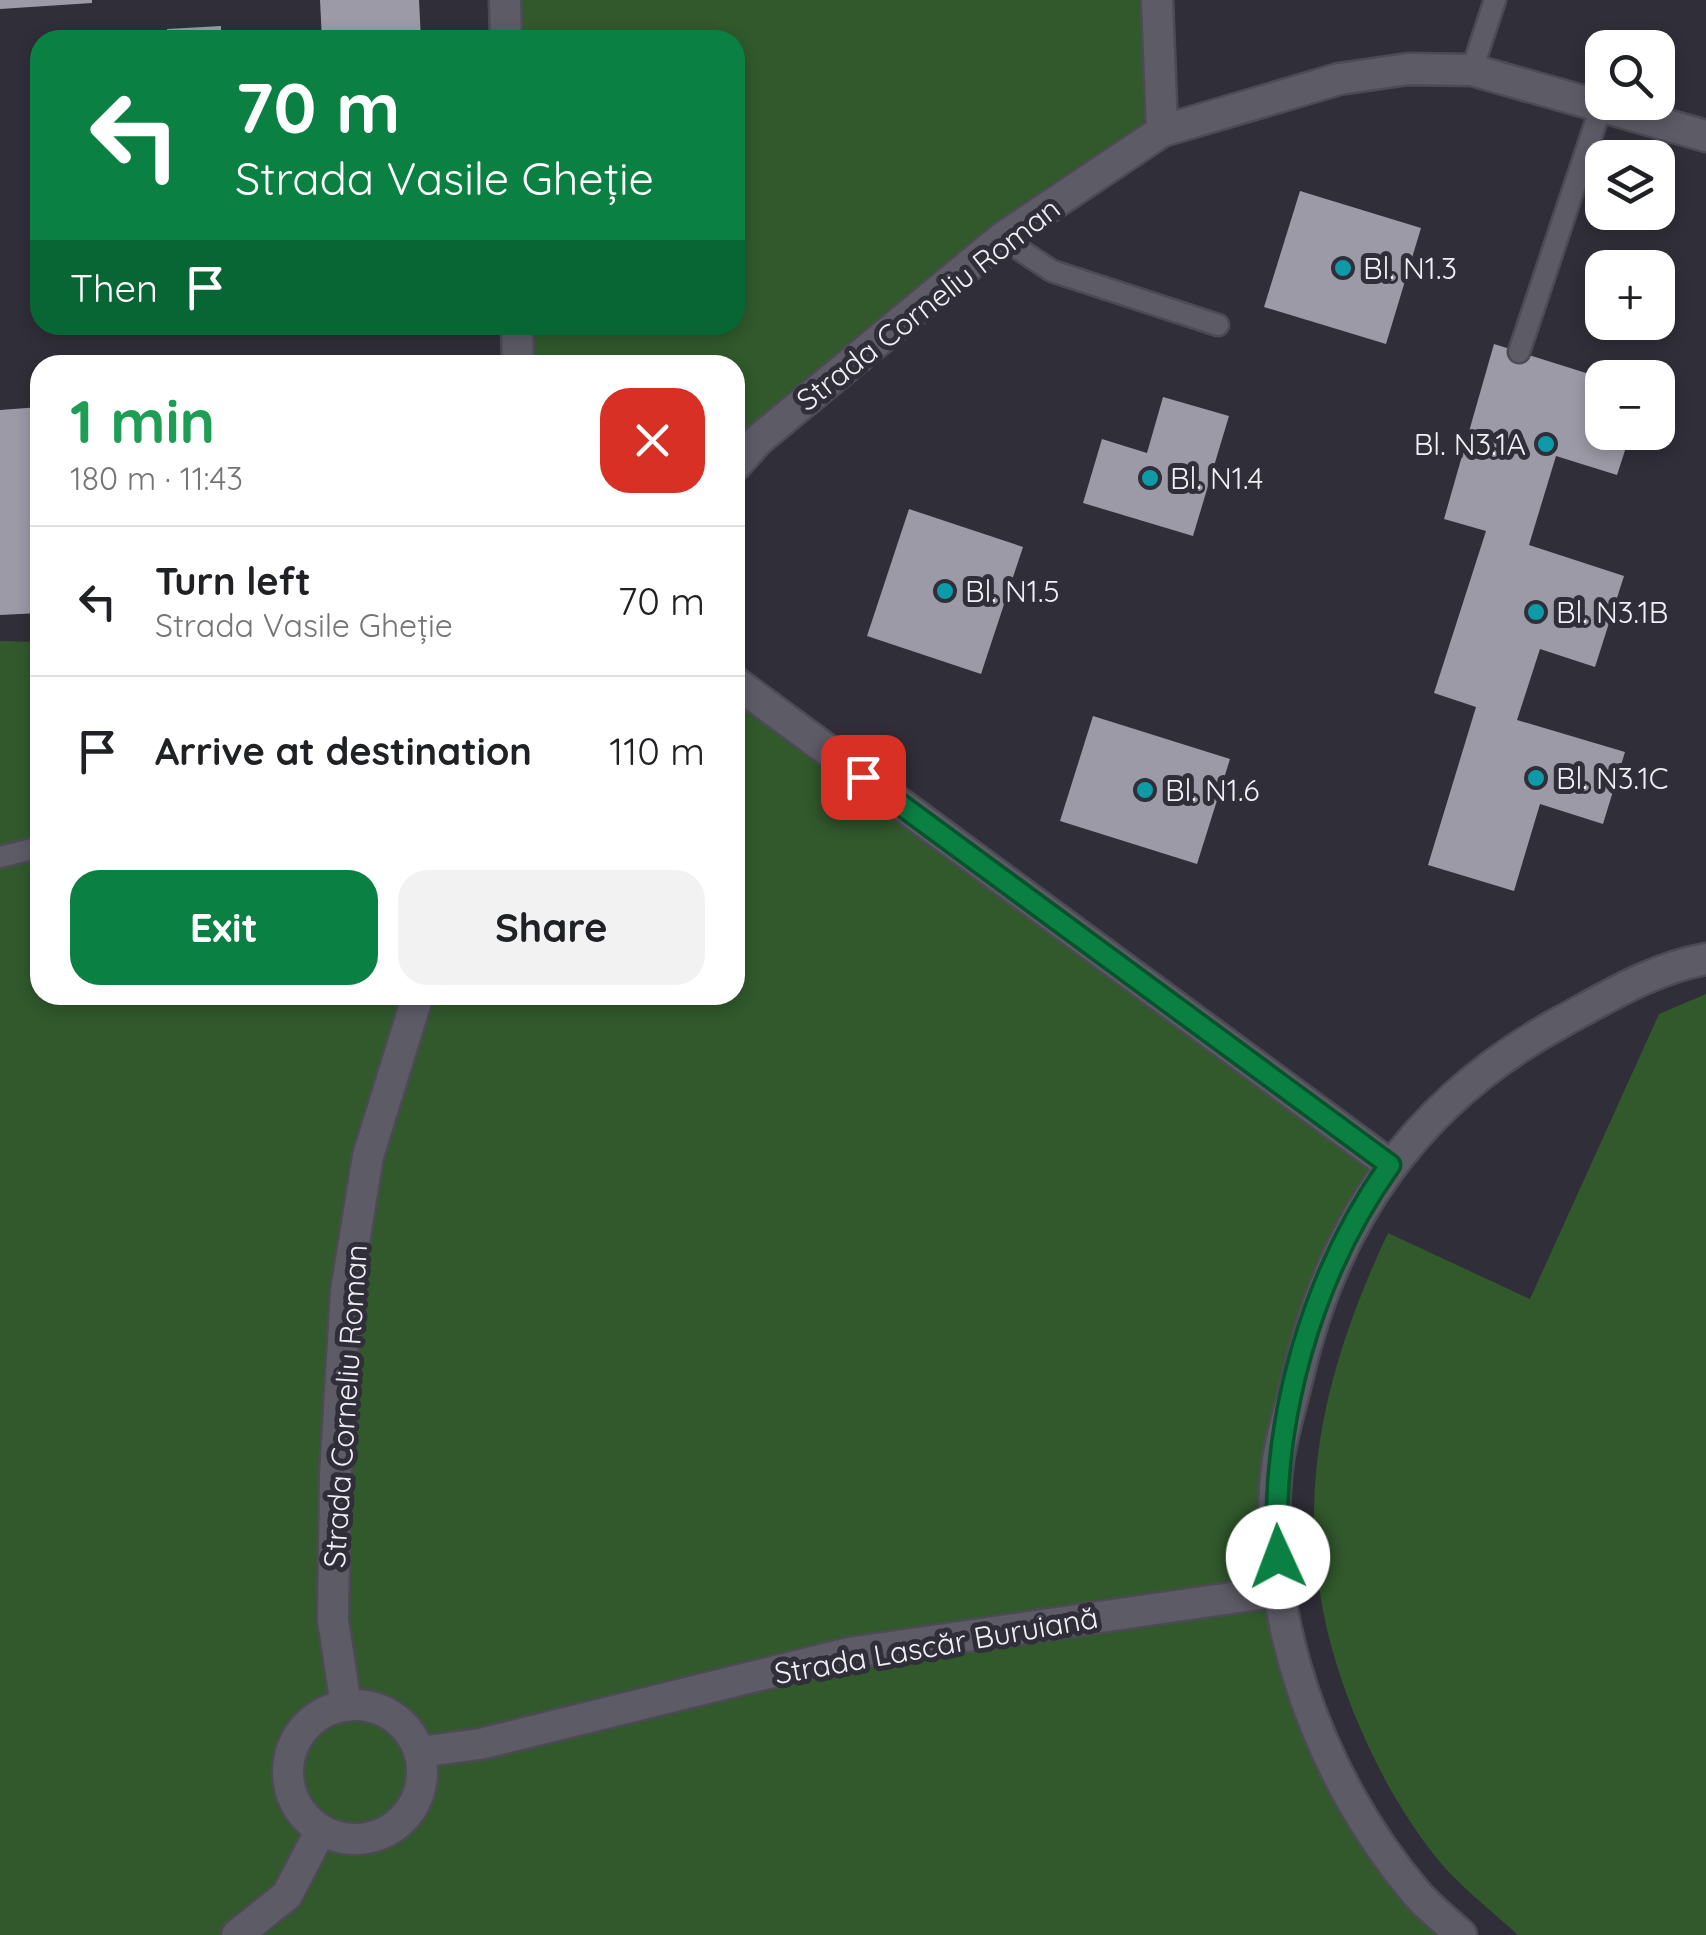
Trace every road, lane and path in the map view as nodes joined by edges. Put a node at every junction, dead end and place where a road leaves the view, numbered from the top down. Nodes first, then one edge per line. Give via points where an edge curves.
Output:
1 (505, 0) edge
2 (1157, 0) edge
3 (1495, 0) edge
4 (506, 30) edge
5 (1472, 70) junction
6 (1585, 100) edge
7 (1597, 120) edge
8 (1654, 120) edge
9 (1162, 130) junction
10 (1706, 136) edge
11 (1002, 238) junction
12 (1218, 325) dead end
13 (1519, 352) dead end
14 (745, 456) edge
15 (745, 689) edge
16 (30, 850) edge
17 (0, 857) edge
18 (1706, 959) edge
19 (415, 1005) edge
20 (1390, 1165) junction
21 (1280, 1591) junction
22 (346, 1706) junction
23 (419, 1752) junction
24 (320, 1830) junction
25 (237, 1935) edge
26 (1461, 1935) edge

1 - 4 street
2 - 9 street
3 - 5 lane
5 - 6 street, Strada Corneliu Roman
5 - 9 street, Strada Corneliu Roman via 1408,69 1339,79
7 - 13 lane
8 - 10 street, Strada Corneliu Roman
9 - 11 street, Strada Corneliu Roman
11 - 12 lane via 1052,270
11 - 14 street, Strada Corneliu Roman
15 - 20 street
16 - 17 lane
18 - 20 street via 1626,986 1531,1038 1470,1080
19 - 22 street, Strada Corneliu Roman via 368,1156 346,1291 333,1620
20 - 21 street via 1366,1200 1311,1317 1278,1460
21 - 23 street, Strada Lascăr Buruiană via 849,1653 480,1744
21 - 26 street via 1302,1687 1348,1795 1417,1894
22 - 23 street via 383,1711 407,1729
22 - 24 street via 318,1716 296,1740 288,1762 291,1794
23 - 24 street via 421,1787 402,1821 364,1839
24 - 25 street via 287,1894

